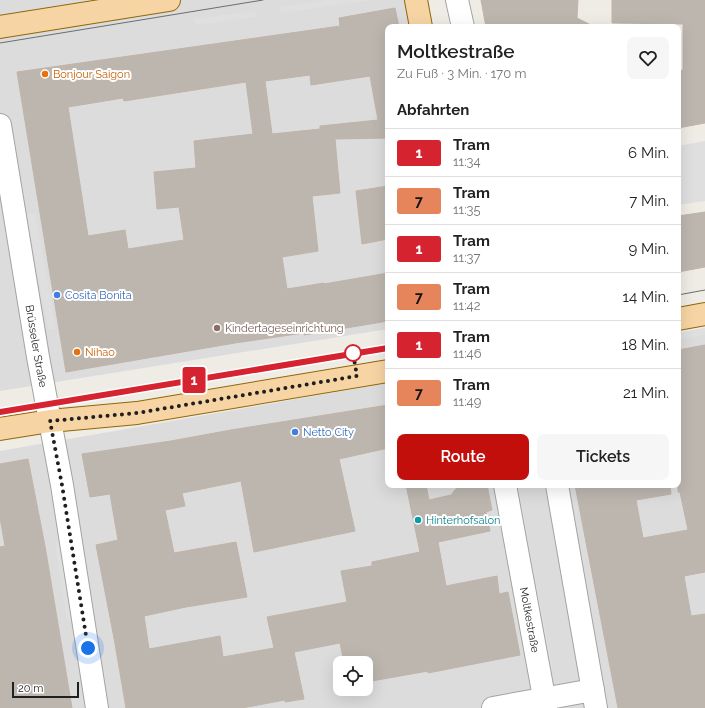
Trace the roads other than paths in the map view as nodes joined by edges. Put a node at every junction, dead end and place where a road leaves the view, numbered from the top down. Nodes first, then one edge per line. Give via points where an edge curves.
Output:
1 (169, 0) edge
2 (416, 0) edge
3 (457, 0) edge
4 (420, 24) edge
5 (461, 24) edge
6 (0, 27) edge
7 (0, 125) edge
8 (705, 314) edge
9 (681, 318) edge
10 (385, 372) edge
11 (50, 421) junction
12 (0, 429) edge
13 (507, 488) edge
14 (558, 488) edge
15 (594, 699) edge
16 (545, 704) edge
17 (97, 708) edge
18 (494, 708) edge

1 - 6 main road
2 - 4 main road
3 - 5 street
7 - 11 street, Brüsseler Straße
8 - 9 main road
10 - 11 main road via 137,413
11 - 12 main road
11 - 17 street, Brüsseler Straße
13 - 16 street, Moltkestraße
14 - 15 street
15 - 16 street
16 - 18 street

